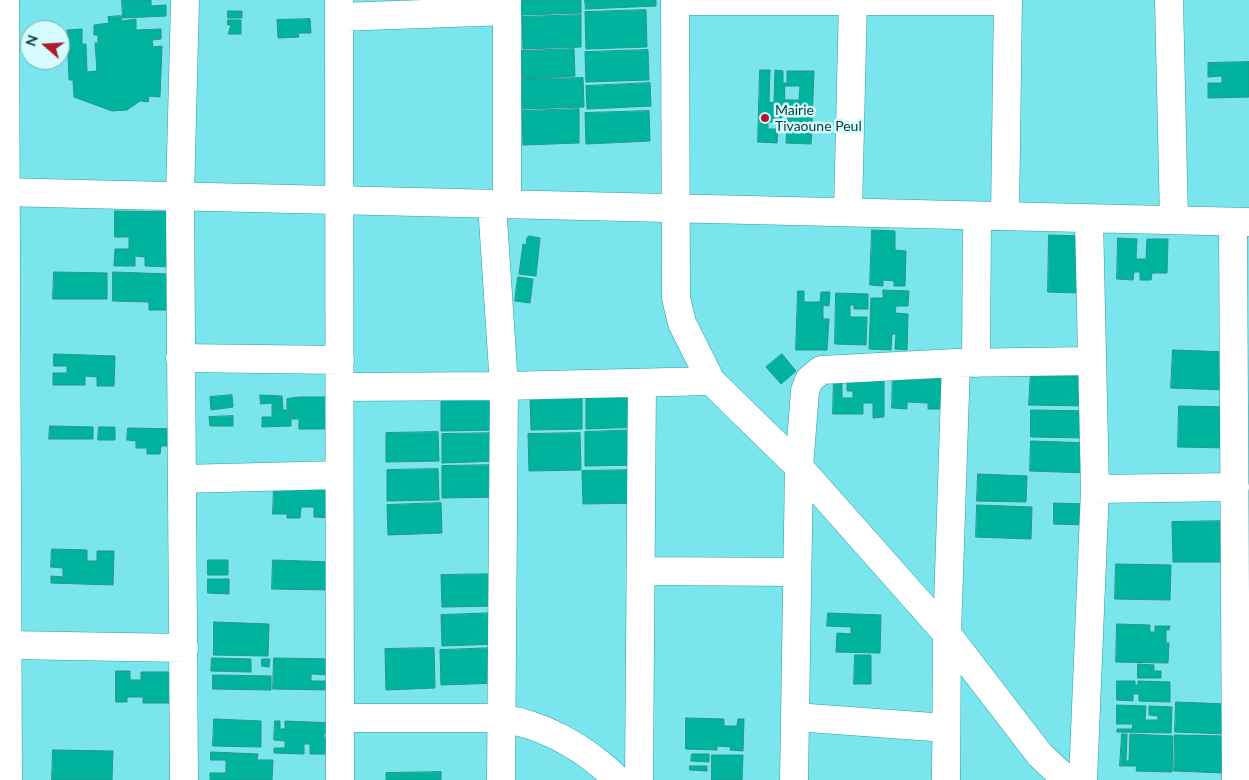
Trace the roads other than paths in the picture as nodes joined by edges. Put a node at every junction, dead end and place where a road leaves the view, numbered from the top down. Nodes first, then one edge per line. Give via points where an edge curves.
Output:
1 (5, 0) edge
2 (185, 0) edge
3 (853, 0) edge
4 (1008, 0) edge
5 (1169, 0) edge
6 (675, 1) edge
7 (507, 6) edge
8 (339, 9) edge
9 (3, 192) edge
10 (180, 196) junction
11 (340, 200) junction
12 (500, 204) junction
13 (675, 208) junction
14 (848, 212) junction
15 (977, 216) junction
16 (1005, 216) junction
17 (1089, 219) junction
18 (1174, 220) junction
19 (1241, 222) edge
20 (3, 317) edge
21 (180, 358) junction
22 (340, 360) junction
23 (1091, 361) junction
24 (966, 363) junction
25 (710, 380) junction
26 (642, 383) junction
27 (504, 386) junction
28 (340, 387) junction
29 (799, 468) junction
30 (338, 475) junction
31 (182, 479) junction
32 (1235, 487) junction
33 (1095, 489) junction
34 (642, 571) junction
35 (797, 572) junction
36 (947, 634) junction
37 (184, 648) junction
38 (5, 658) edge
39 (795, 717) junction
40 (340, 718) junction
41 (500, 718) junction
42 (946, 728) junction
43 (8, 780) edge
44 (184, 780) edge
45 (340, 780) edge
46 (500, 780) edge
47 (618, 780) edge
48 (639, 780) edge
49 (794, 780) edge
50 (946, 780) edge
51 (1067, 780) edge
52 (1083, 780) edge
53 (1236, 780) edge

1 - 9 street
2 - 10 street
3 - 4 street
3 - 6 street
3 - 14 street
4 - 16 street
5 - 18 street
6 - 13 street
7 - 8 street
7 - 12 street
8 - 11 street
9 - 10 street
9 - 20 street
10 - 11 street
10 - 21 street
11 - 12 street
11 - 22 street
12 - 13 street
12 - 27 street
13 - 14 street
13 - 25 street via 676,298 682,323
14 - 15 street
15 - 16 street
15 - 24 street
16 - 17 street
17 - 18 street
17 - 23 street
18 - 19 street
19 - 32 street
20 - 38 street
21 - 22 street
21 - 31 street
22 - 28 street
23 - 24 street
23 - 33 street
24 - 29 street via 821,370 810,380 805,391
24 - 36 street
25 - 26 street
25 - 29 street
26 - 27 street
26 - 34 street
27 - 28 street
27 - 41 street
28 - 30 street
29 - 35 street
29 - 36 street
30 - 31 street
30 - 40 street
31 - 37 street
32 - 33 street
32 - 53 street
33 - 52 street
34 - 35 street
34 - 48 street
35 - 39 street
36 - 42 street
36 - 51 street via 1040,754
37 - 38 street
37 - 44 street
38 - 43 street
39 - 42 street
39 - 49 street
40 - 41 street
40 - 45 street
41 - 46 street
41 - 47 street via 521,721 565,738
42 - 50 street

